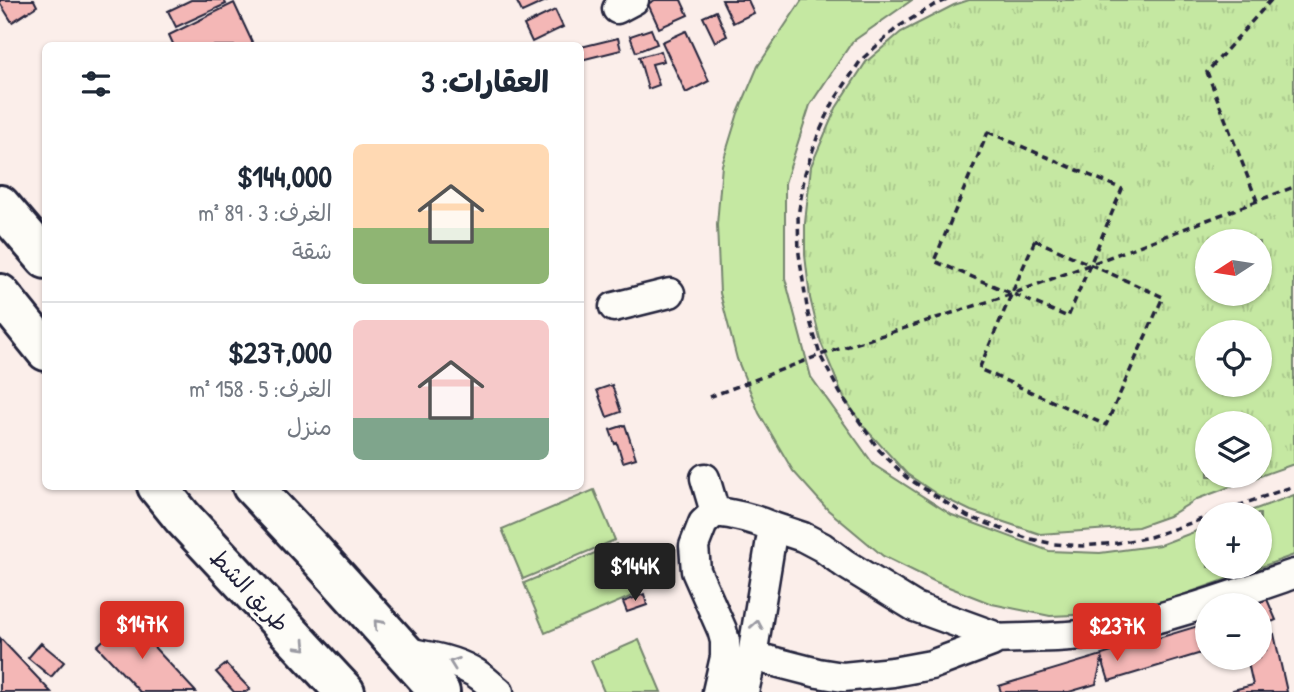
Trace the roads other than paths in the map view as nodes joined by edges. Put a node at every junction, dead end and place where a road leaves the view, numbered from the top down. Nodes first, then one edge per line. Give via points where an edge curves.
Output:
1 (0, 205) edge
2 (42, 254) edge
3 (670, 293) dead end
4 (0, 294) edge
5 (614, 307) dead end
6 (42, 346) edge
7 (705, 478) dead end
8 (160, 490) edge
9 (256, 490) edge
10 (715, 512) junction
11 (773, 527) junction
12 (1294, 574) edge
13 (993, 639) junction
14 (402, 651) junction
15 (752, 656) junction
16 (345, 692) edge
17 (440, 692) edge
18 (499, 692) edge
19 (717, 692) edge
20 (744, 692) edge

1 - 2 highway
3 - 5 lane
4 - 6 highway
7 - 10 lane
8 -> 16 highway, طريق الشط
14 -> 9 highway
10 - 11 lane
10 - 19 lane via 703,523 694,546 696,571 725,641
11 - 13 lane via 822,547 915,607
15 -> 11 lane
12 - 13 lane via 1177,614 1098,632
13 - 15 lane via 931,665 843,677
14 - 17 highway
18 -> 14 lane via 458,664
15 - 20 lane

